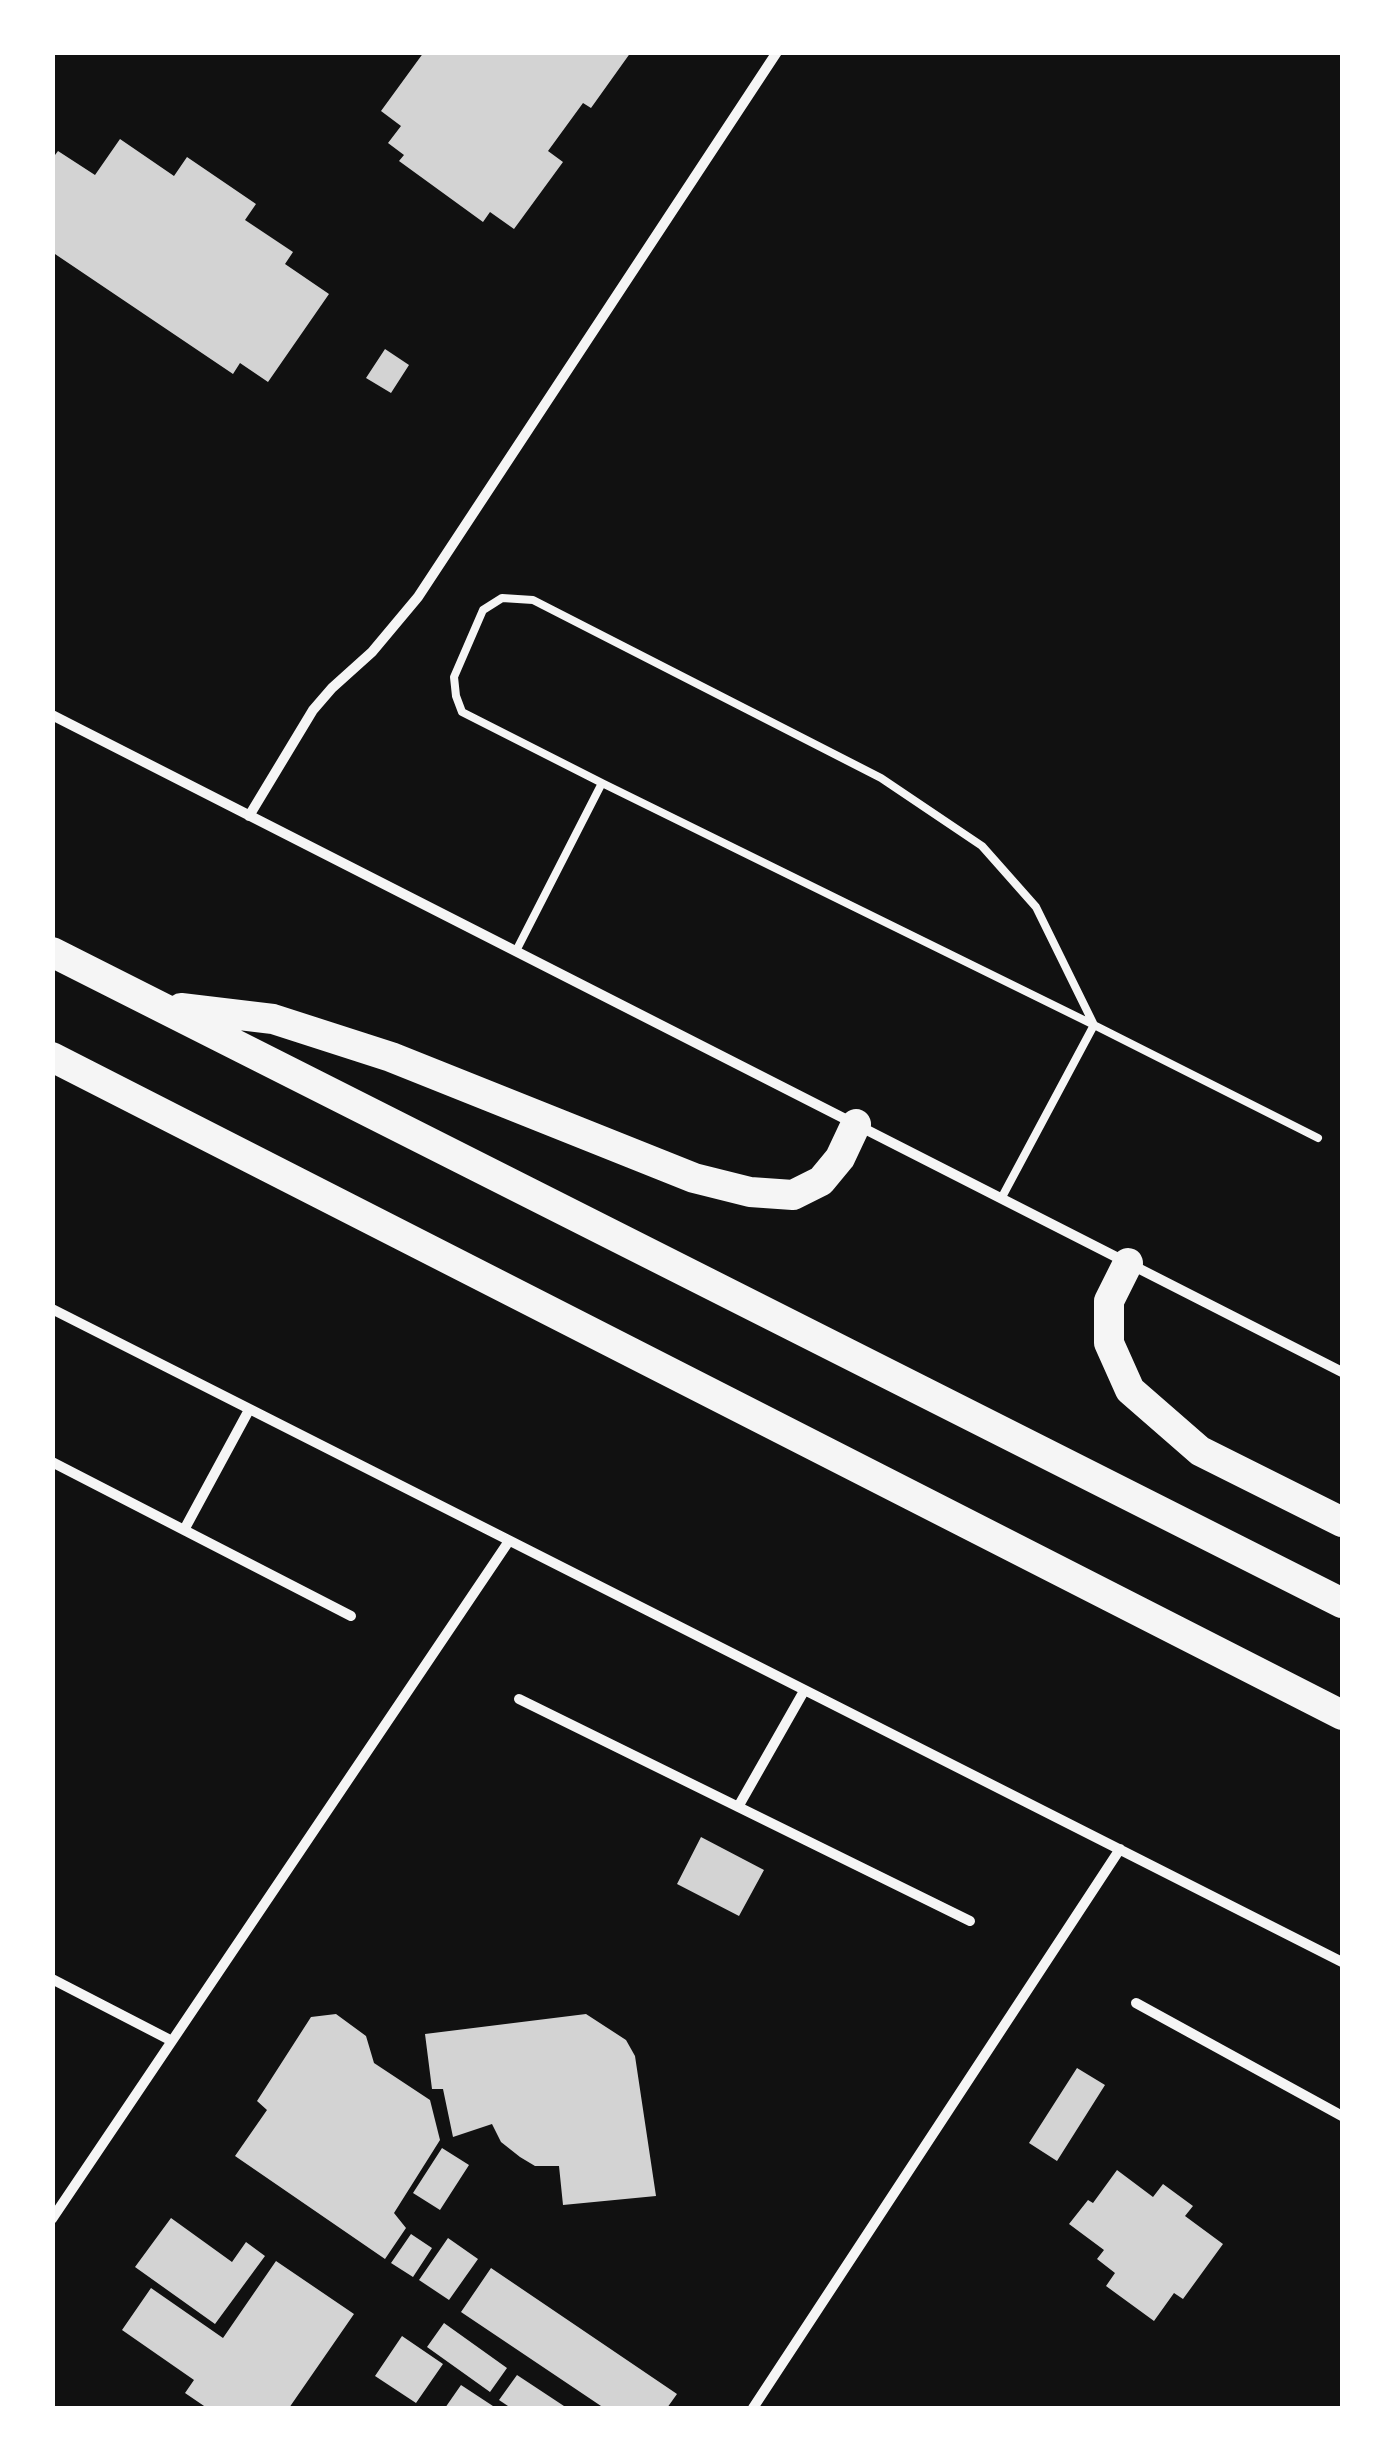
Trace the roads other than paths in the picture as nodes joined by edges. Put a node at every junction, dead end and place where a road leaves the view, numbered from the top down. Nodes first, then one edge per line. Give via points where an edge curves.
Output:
1 (777, 52) edge
2 (52, 715) edge
3 (602, 783) junction
4 (250, 816) junction
5 (516, 951) junction
6 (52, 952) edge
7 (159, 1005) junction
8 (1094, 1025) junction
9 (52, 1057) edge
10 (856, 1124) junction
11 (1318, 1138) dead end
12 (1002, 1198) junction
13 (1128, 1263) junction
14 (52, 1309) edge
15 (1342, 1372) edge
16 (249, 1410) junction
17 (52, 1462) edge
18 (1342, 1522) edge
19 (184, 1530) junction
20 (509, 1541) junction
21 (1342, 1603) edge
22 (352, 1616) dead end
23 (804, 1690) junction
24 (518, 1699) dead end
25 (1342, 1715) edge
26 (738, 1807) junction
27 (1120, 1849) junction
28 (970, 1921) dead end
29 (1342, 1962) edge
30 (52, 1979) edge
31 (1136, 2003) dead end
32 (172, 2041) junction
33 (1342, 2115) edge
34 (52, 2219) edge
35 (753, 2408) edge

1 - 4 street via 418,596 313,710
2 - 4 street
3 - 5 lane
3 - 8 lane
3 - 8 lane via 462,712 454,677 483,610 502,598 533,600 881,778 982,846 1036,907
4 - 5 street
5 - 10 street
6 - 7 highway
7 - 10 highway via 273,1020 392,1057 694,1178 750,1192 793,1195 821,1181
7 - 21 highway
8 - 11 lane
8 - 12 lane
9 - 25 highway
10 - 12 street
12 - 13 street
13 - 15 street
13 - 18 highway via 1109,1301 1109,1342 1130,1390 1200,1451
14 - 16 street
16 - 19 street
16 - 20 street
17 - 19 street
19 - 22 street
20 - 23 street
20 - 32 street
23 - 26 street
23 - 27 street
24 - 26 street
26 - 28 street
27 - 29 street
27 - 35 street
30 - 32 street
31 - 33 street
32 - 34 street

